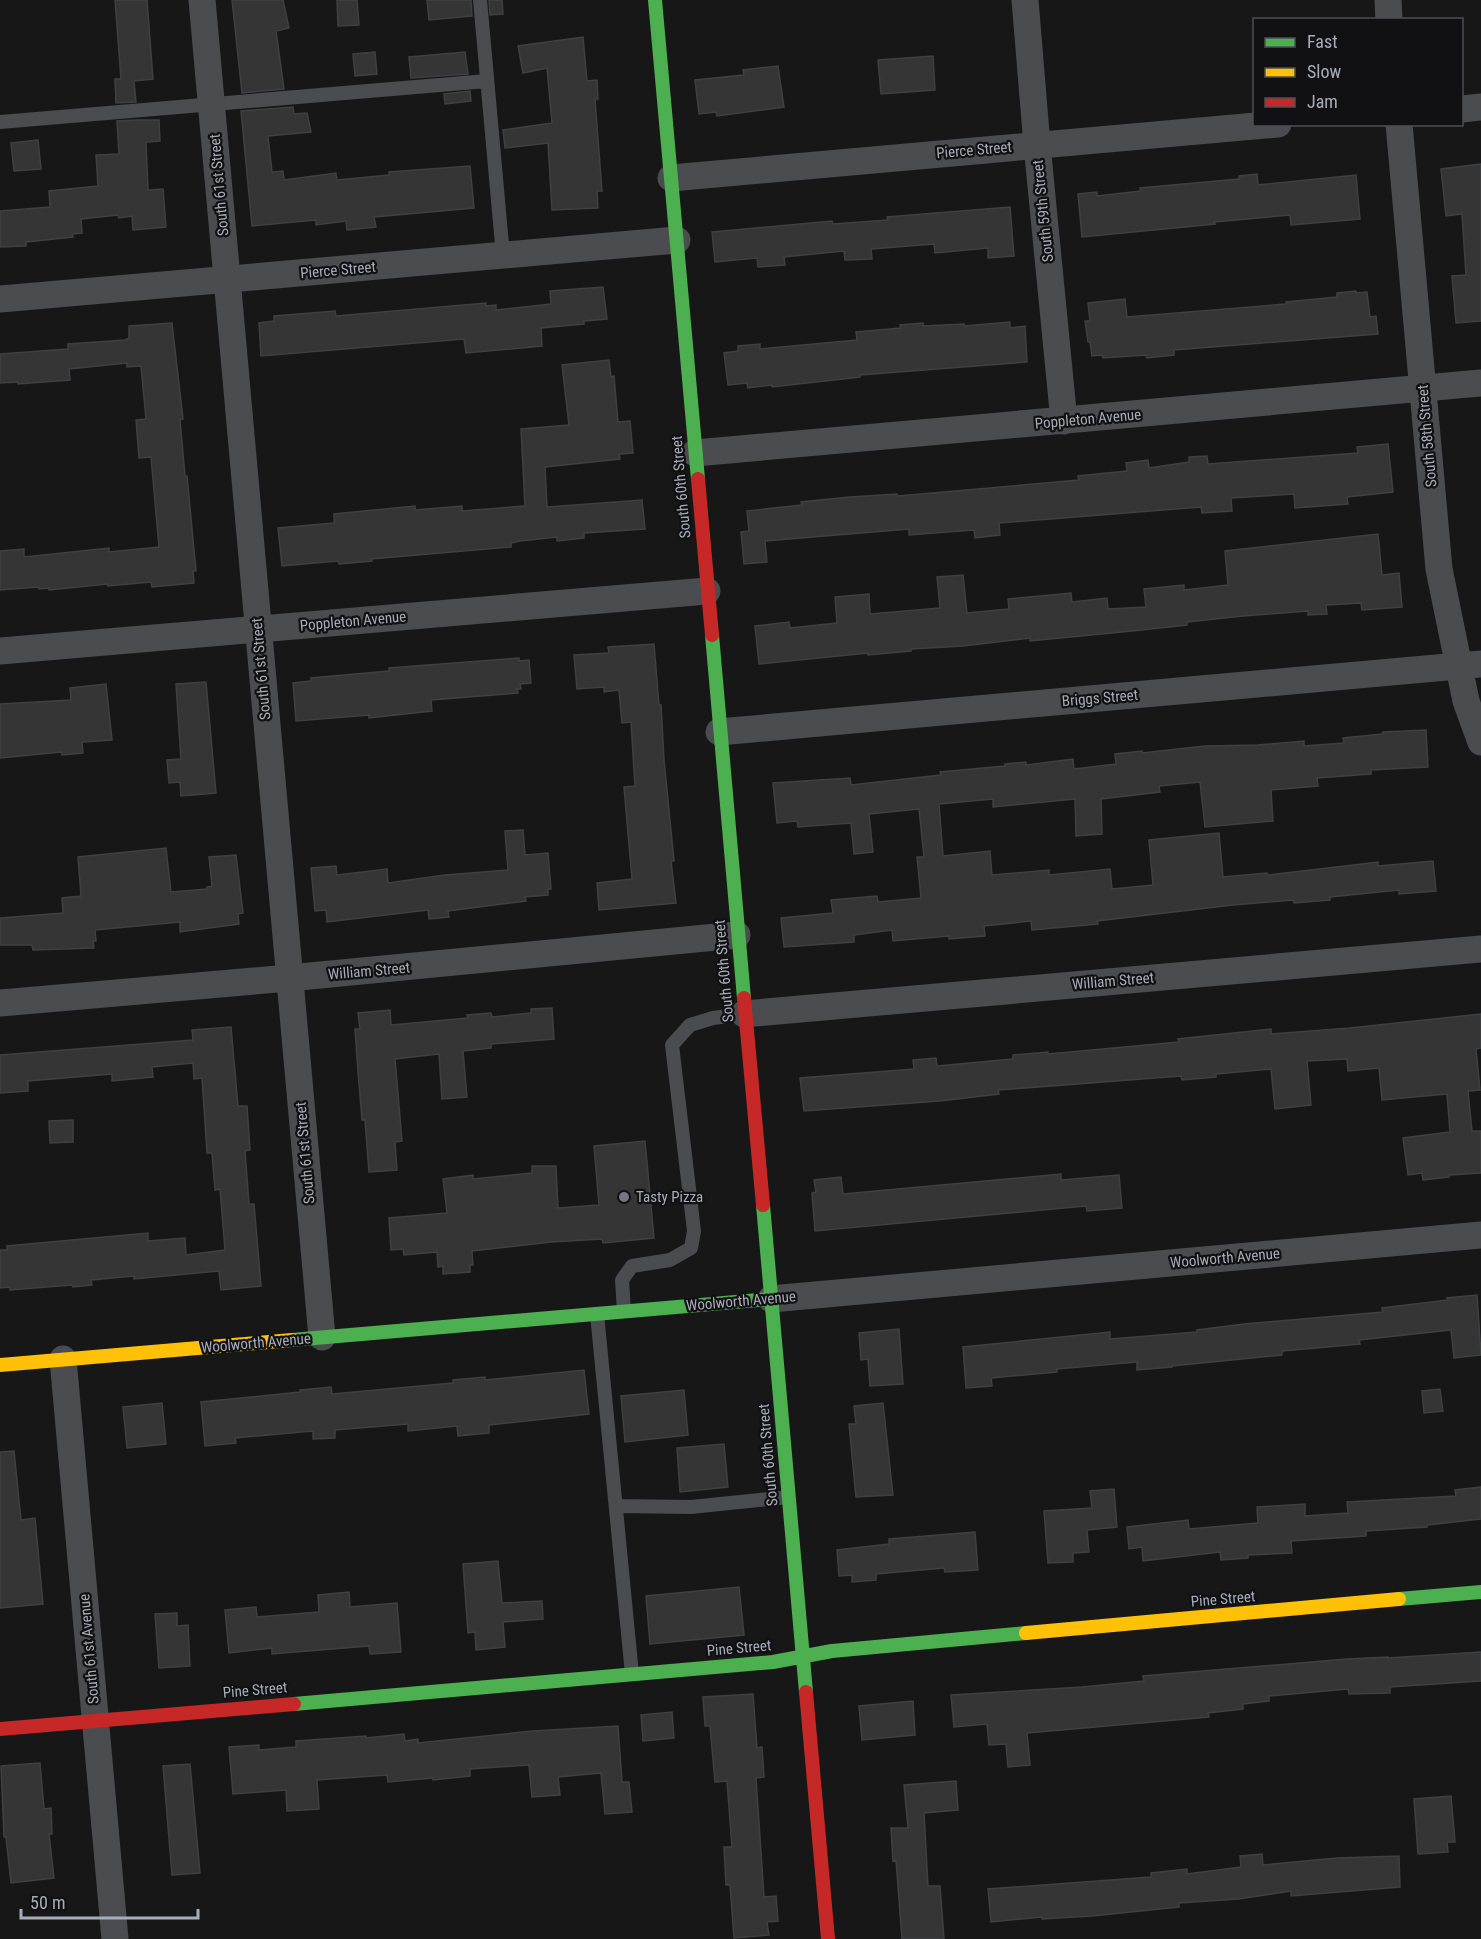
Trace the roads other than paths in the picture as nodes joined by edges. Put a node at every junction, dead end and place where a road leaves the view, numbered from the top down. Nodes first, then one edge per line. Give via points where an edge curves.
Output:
1 (202, 0) edge
2 (480, 0) edge
3 (655, 0) edge
4 (1025, 0) edge
5 (1388, 0) edge
6 (1389, 18) edge
7 (488, 81) junction
8 (212, 104) junction
9 (1481, 107) edge
10 (1463, 109) edge
11 (0, 122) edge
12 (1255, 126) edge
13 (1399, 126) edge
14 (1037, 145) junction
15 (670, 178) junction
16 (676, 240) junction
17 (503, 256) junction
18 (227, 279) junction
19 (0, 299) edge
20 (1481, 383) edge
21 (1423, 389) junction
22 (1064, 421) junction
23 (695, 453) junction
24 (707, 591) junction
25 (258, 629) junction
26 (0, 651) edge
27 (1470, 665) edge
28 (719, 732) junction
29 (1481, 742) edge
30 (737, 935) junction
31 (1481, 949) edge
32 (289, 978) junction
33 (0, 1003) edge
34 (744, 1014) junction
35 (1481, 1235) edge
36 (771, 1299) junction
37 (624, 1311) junction
38 (597, 1314) junction
39 (322, 1337) junction
40 (63, 1359) junction
41 (0, 1365) edge
42 (788, 1497) junction
43 (616, 1506) junction
44 (1481, 1592) edge
45 (802, 1657) junction
46 (632, 1674) junction
47 (95, 1720) junction
48 (0, 1729) edge
49 (115, 1939) edge
50 (828, 1939) edge

1 - 8 street, South 61st Street
2 - 7 lane
3 - 15 street, South 60th Street
4 - 14 street, South 59th Street
5 - 6 street
7 - 8 lane
7 - 17 lane
8 - 11 lane
8 - 18 street, South 61st Street
9 - 10 street
12 - 14 street, Pierce Street
13 - 21 street, South 58th Street
14 - 15 street, Pierce Street
14 - 22 street, South 59th Street
15 - 16 street, South 60th Street
16 - 17 street, Pierce Street
16 - 23 street, South 60th Street
17 - 18 street, Pierce Street
18 - 19 street, Pierce Street
18 - 25 street, South 61st Street
20 - 21 street, Poppleton Avenue
21 - 22 street, Poppleton Avenue
21 - 27 street, South 58th Street via 1439,569
22 - 23 street, Poppleton Avenue
23 - 24 street, South 60th Street
24 - 25 street, Poppleton Avenue
24 - 28 street, South 60th Street
25 - 26 street, Poppleton Avenue
25 - 32 street, South 61st Street
27 - 28 street, Briggs Street
27 - 29 street, South 58th Street via 1466,701
28 - 30 street, South 60th Street
30 - 32 street, William Street
30 - 34 street, South 60th Street
31 - 34 street, William Street
32 - 33 street, William Street
32 - 39 street, South 61st Street
34 - 36 street, South 60th Street
34 - 37 lane via 690,1025 672,1045 694,1231 691,1248 670,1260 632,1266 622,1280
35 - 36 street, Woolworth Avenue
36 - 37 street, Woolworth Avenue
36 - 42 street, South 60th Street
37 - 38 street, Woolworth Avenue
38 - 39 street, Woolworth Avenue
38 - 43 lane
39 - 40 street, Woolworth Avenue
40 - 41 street, Woolworth Avenue
40 - 47 street, South 61st Avenue
42 - 43 lane via 691,1507
42 - 45 street, South 60th Street
43 - 46 lane
44 - 45 street, Pine Street via 832,1651
45 - 46 street, Pine Street
45 - 50 street, South 60th Street
46 - 47 street, Pine Street
47 - 48 street, Pine Street
47 - 49 street, South 61st Avenue

